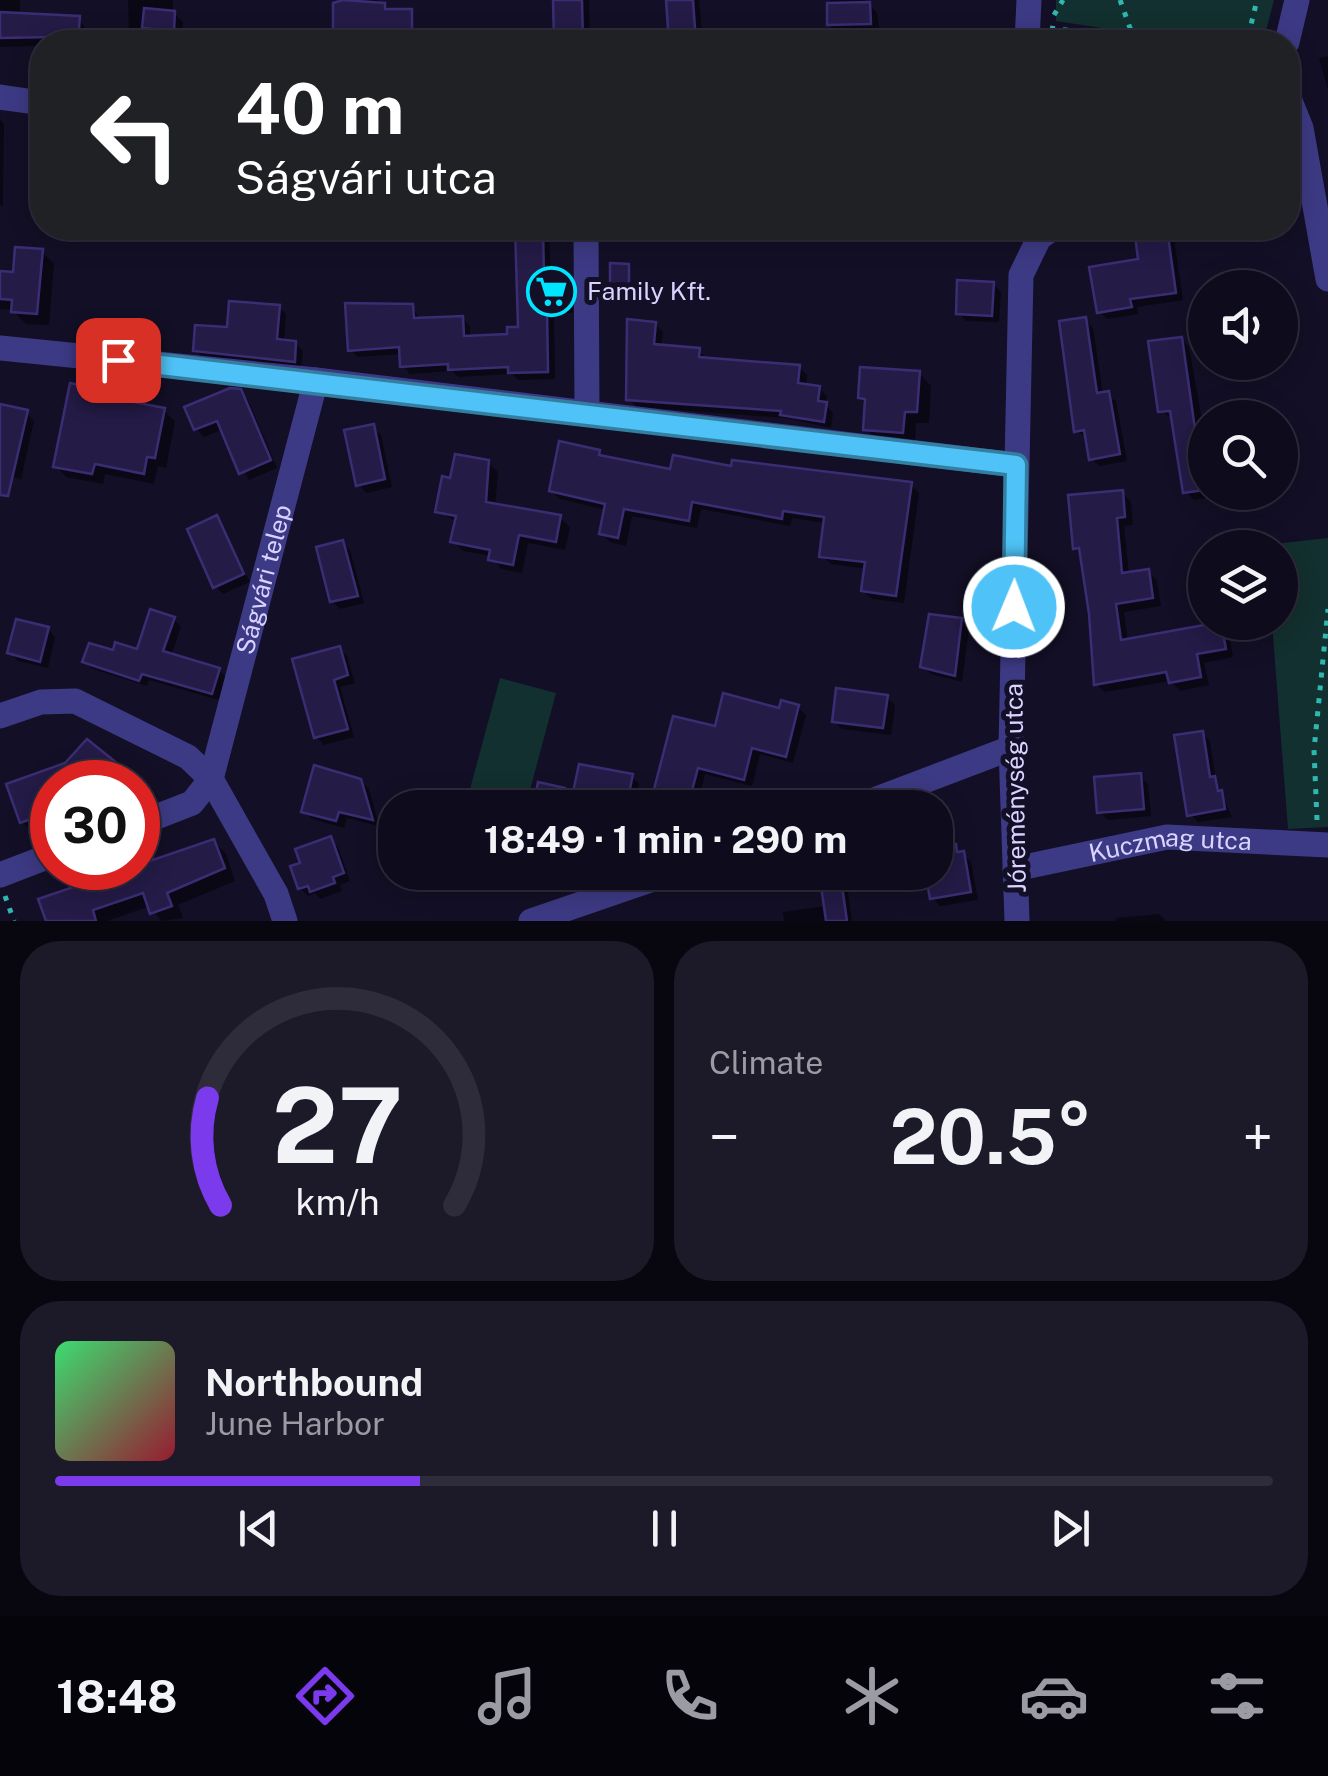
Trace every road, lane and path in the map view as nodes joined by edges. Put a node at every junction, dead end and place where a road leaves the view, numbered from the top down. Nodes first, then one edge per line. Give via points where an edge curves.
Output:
1 (1030, 0) edge
2 (1120, 0) edge
3 (1257, 0) edge
4 (1296, 0) edge
5 (1036, 30) edge
6 (1131, 30) edge
7 (1247, 30) edge
8 (1290, 30) edge
9 (0, 97) edge
10 (30, 101) edge
11 (1300, 126) edge
12 (586, 240) edge
13 (1039, 240) edge
14 (1328, 280) edge
15 (0, 348) edge
16 (316, 380) junction
17 (587, 413) junction
18 (1016, 465) junction
19 (1328, 609) edge
20 (0, 716) edge
21 (1012, 748) junction
22 (211, 779) junction
23 (901, 790) edge
24 (1316, 804) junction
25 (1328, 804) edge
26 (160, 815) edge
27 (1323, 845) edge
28 (30, 865) edge
29 (1015, 869) junction
30 (0, 878) edge
31 (622, 890) edge
32 (14, 921) edge
33 (285, 921) edge
34 (532, 921) edge
35 (1017, 921) edge

1 - 5 street
2 - 6 path
3 - 7 path
4 - 8 street
9 - 10 street
11 - 14 street
12 - 17 street
13 - 18 street, Jóreménység utca via 1022,275
15 - 16 street
16 - 17 street
16 - 22 street, Ságvári telep
17 - 18 street
18 - 21 street, Jóreménység utca
19 - 24 path via 1314,750
20 - 22 street via 58,699 91,706 188,757
21 - 23 street
21 - 29 street, Jóreménység utca
22 - 26 street via 192,803
22 - 33 street
24 - 25 path
24 - 27 path
27 - 29 street, Kuczmag utca via 1167,837
28 - 30 street
29 - 35 street, Jóreménység utca
30 - 32 path
31 - 34 street

